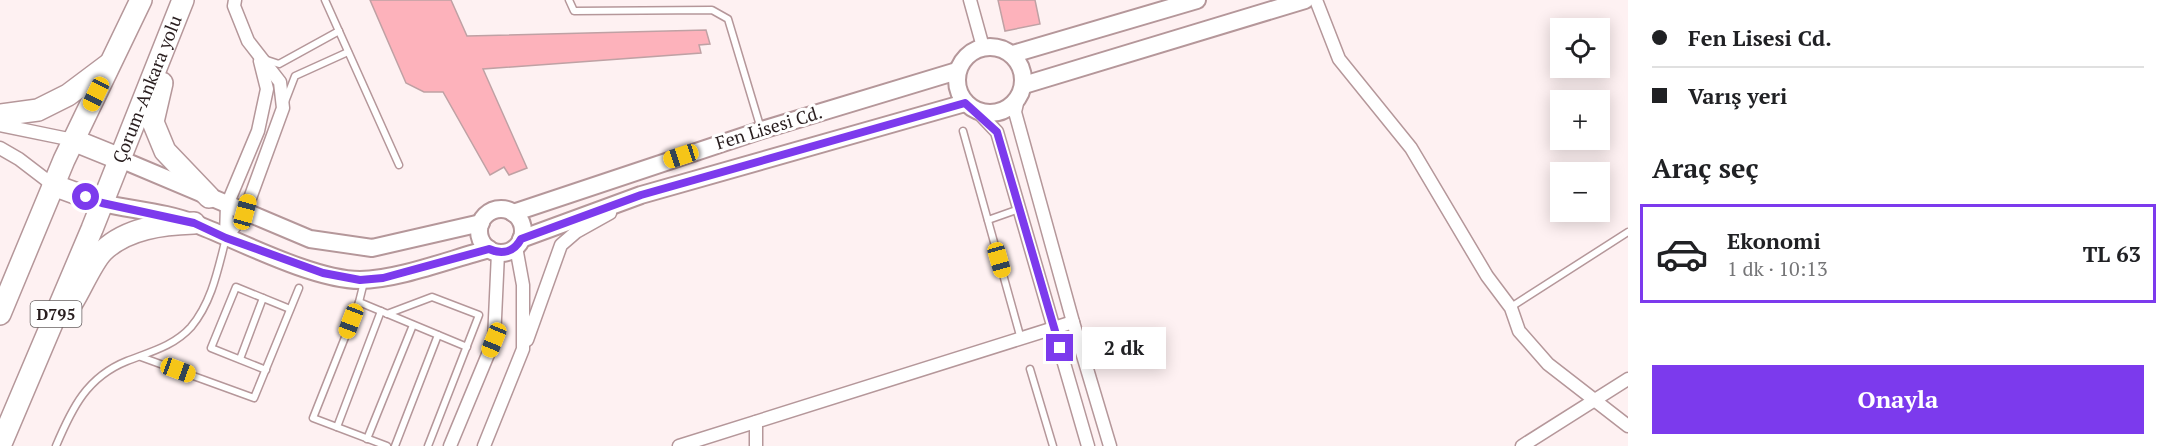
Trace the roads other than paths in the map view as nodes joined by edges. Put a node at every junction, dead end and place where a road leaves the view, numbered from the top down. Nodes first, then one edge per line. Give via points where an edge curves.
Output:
1 (141, 0) edge
2 (235, 0) edge
3 (325, 0) edge
4 (569, 0) edge
5 (970, 0) edge
6 (1197, 0) edge
7 (1305, 0) edge
8 (1316, 0) edge
9 (180, 8) edge
10 (339, 31) junction
11 (983, 47) junction
12 (348, 52) junction
13 (1013, 54) junction
14 (259, 57) junction
15 (114, 61) junction
16 (957, 71) junction
17 (1021, 92) junction
18 (972, 107) junction
19 (283, 108) junction
20 (0, 115) edge
21 (0, 125) edge
22 (762, 130) junction
23 (963, 131) dead end
24 (73, 141) junction
25 (0, 148) edge
26 (120, 159) junction
27 (399, 165) dead end
28 (53, 185) junction
29 (641, 195) junction
30 (218, 201) junction
31 (102, 203) junction
32 (1020, 209) junction
33 (245, 212) junction
34 (513, 213) junction
35 (988, 220) junction
36 (194, 223) junction
37 (481, 223) junction
38 (1628, 232) edge
39 (226, 238) junction
40 (519, 243) junction
41 (493, 251) junction
42 (364, 279) junction
43 (299, 288) dead end
44 (263, 298) junction
45 (359, 302) junction
46 (1511, 308) junction
47 (290, 309) junction
48 (384, 312) junction
49 (0, 314) edge
50 (1073, 322) junction
51 (413, 324) junction
52 (1054, 329) junction
53 (438, 335) junction
54 (1021, 339) junction
55 (466, 347) junction
56 (523, 349) junction
57 (140, 357) junction
58 (240, 360) junction
59 (1030, 369) dead end
60 (266, 370) junction
61 (30, 377) junction
62 (1628, 379) edge
63 (1596, 400) junction
64 (756, 422) junction
65 (1628, 426) edge
66 (337, 427) junction
67 (367, 439) junction
68 (0, 446) edge
69 (56, 446) edge
70 (387, 446) edge
71 (396, 446) edge
72 (428, 446) edge
73 (450, 446) edge
74 (484, 446) edge
75 (679, 446) edge
76 (756, 446) edge
77 (1053, 446) edge
78 (1088, 446) edge
79 (1110, 446) edge
80 (1522, 446) edge

1 - 15 highway, D795
2 - 14 street via 248,41
3 - 10 lane
4 - 22 lane via 574,11 712,10 728,19
5 - 11 street
6 - 13 street
7 - 17 street
8 - 46 street via 1339,59 1411,148 1487,276
9 - 26 highway, Çorum-Ankara yolu / D795
9 - 30 highway via 153,122 165,151
10 - 12 lane
10 - 14 lane via 279,64
11 - 13 street via 1000,47
11 - 16 street via 963,59
12 - 19 lane via 295,76
12 - 27 lane
13 - 17 street via 1022,69
14 - 19 street via 280,82
14 - 30 street via 267,89 258,131
15 - 20 highway via 68,95 38,110
15 - 24 highway, D795
16 - 18 street via 957,88
16 - 22 street, Fen Lisesi Cd.
17 - 18 street via 1000,112
17 - 50 street via 1015,112
18 - 29 street, Fen Lisesi Cd.
18 - 32 street via 997,132
19 - 33 street
21 - 24 street
22 - 34 street, Fen Lisesi Cd.
23 - 35 lane
24 - 26 highway
24 - 28 highway, D795
25 - 28 street
26 - 30 street
26 - 31 highway, Çorum-Ankara yolu / D795
28 - 31 highway
28 - 49 highway, D795
29 - 40 street, Fen Lisesi Cd.
29 - 56 street via 576,232 561,245
30 - 33 street
30 - 39 street
31 - 36 street
31 - 61 highway, Çorum-Ankara yolu / D795
32 - 35 lane
32 - 52 street
33 - 37 street via 310,239 372,248
33 - 39 street
34 - 37 street via 494,210
34 - 40 street via 522,225
35 - 54 lane
36 - 39 street
36 - 61 highway via 135,231 102,252
37 - 41 street via 480,237
38 - 46 lane
39 - 42 street via 323,273
39 - 57 lane via 210,295 196,320 167,346
40 - 41 street
40 - 56 street
41 - 42 street via 383,278
41 - 73 street via 498,297 494,340
42 - 45 lane
43 - 47 lane
44 - 47 lane
44 - 58 lane
44 - 58 lane via 236,287 211,348
45 - 48 lane
45 - 66 lane via 313,418
46 - 63 street via 1519,331 1548,363
47 - 60 lane
48 - 51 lane
48 - 55 lane via 432,297 479,315
48 - 66 lane
50 - 52 street
50 - 79 street
51 - 53 lane
51 - 67 lane
52 - 54 street
52 - 78 street
53 - 55 lane
53 - 71 lane
54 - 64 street
55 - 72 lane
56 - 74 street
57 - 60 lane via 254,398
57 - 69 lane via 93,381 70,413
58 - 60 lane
59 - 77 lane
61 - 68 highway, Çorum-Ankara yolu / D795
62 - 63 street
63 - 65 street
63 - 80 street
64 - 75 street
64 - 76 street
66 - 67 lane
67 - 70 lane

